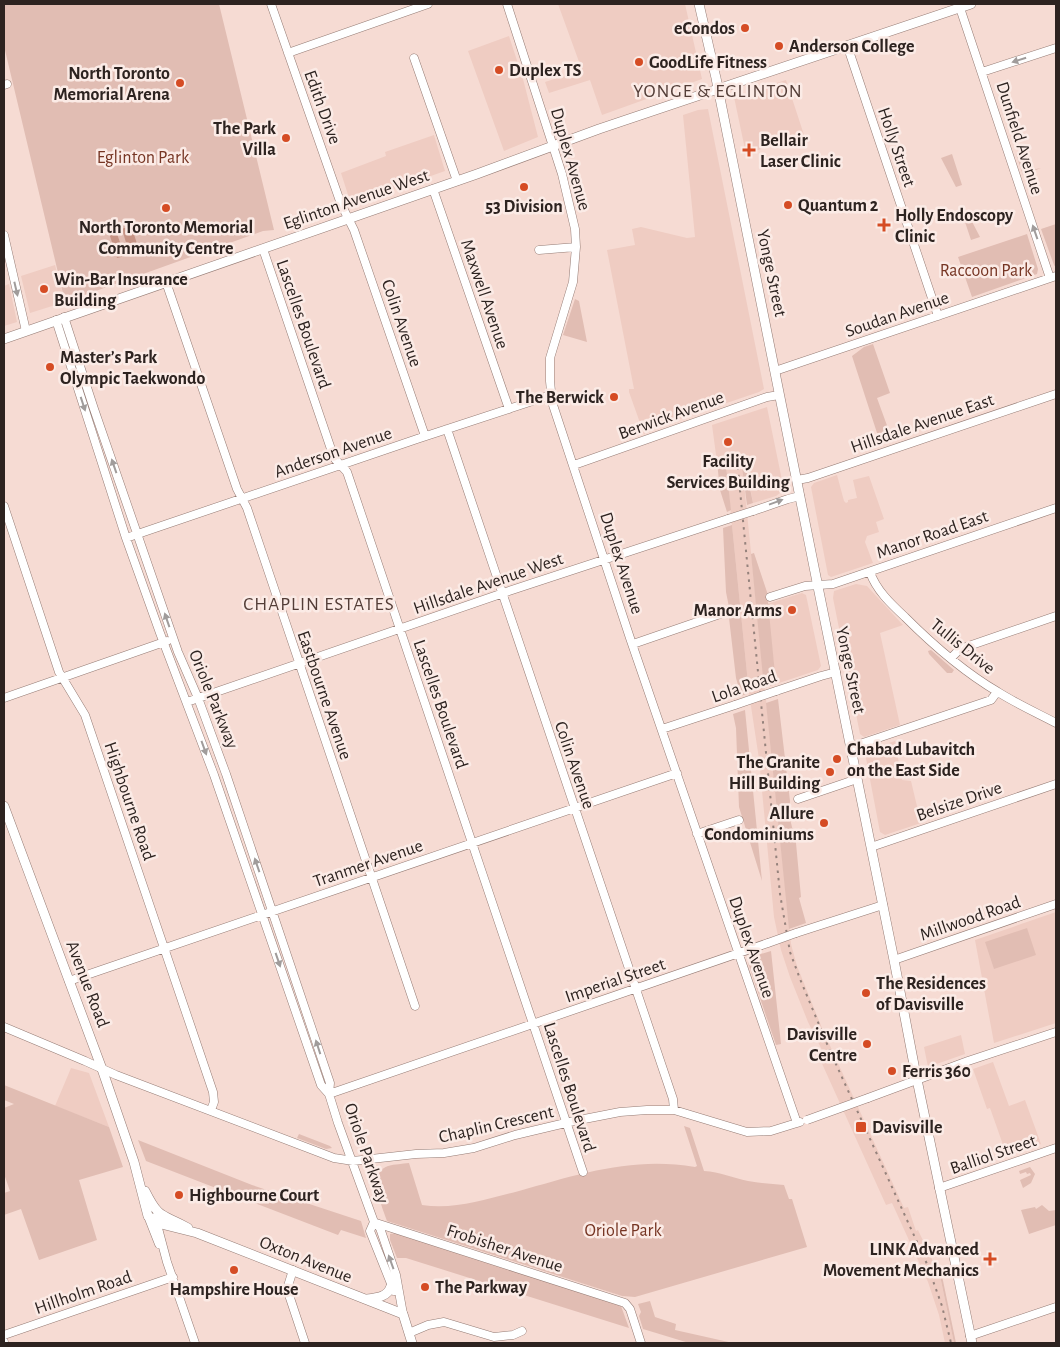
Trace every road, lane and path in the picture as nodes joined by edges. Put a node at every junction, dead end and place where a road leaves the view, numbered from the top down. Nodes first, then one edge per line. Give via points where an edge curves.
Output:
1 (271, 4) edge
2 (428, 4) edge
3 (508, 4) edge
4 (699, 4) edge
5 (971, 4) edge
6 (960, 8) junction
7 (847, 45) junction
8 (1056, 48) edge
9 (288, 53) junction
10 (414, 58) dead end
11 (982, 72) junction
12 (718, 90) junction
13 (553, 146) junction
14 (457, 181) junction
15 (433, 189) junction
16 (349, 219) junction
17 (4, 235) edge
18 (576, 247) junction
19 (263, 249) junction
20 (539, 250) dead end
21 (1053, 277) edge
22 (166, 282) junction
23 (938, 316) junction
24 (60, 318) junction
25 (26, 331) junction
26 (4, 339) edge
27 (73, 342) junction
28 (64, 346) junction
29 (775, 371) junction
30 (1056, 394) edge
31 (551, 395) junction
32 (779, 395) junction
33 (509, 409) junction
34 (447, 429) junction
35 (425, 436) junction
36 (574, 465) junction
37 (341, 466) junction
38 (796, 480) junction
39 (800, 496) junction
40 (242, 499) junction
41 (4, 506) edge
42 (1056, 508) edge
43 (138, 534) junction
44 (126, 538) junction
45 (605, 560) junction
46 (870, 572) junction
47 (817, 586) junction
48 (502, 594) junction
49 (770, 597) dead end
50 (726, 612) dead end
51 (1056, 616) edge
52 (399, 629) junction
53 (174, 638) junction
54 (163, 642) junction
55 (633, 644) junction
56 (951, 658) junction
57 (298, 663) junction
58 (836, 672) junction
59 (62, 678) junction
60 (996, 692) junction
61 (4, 698) edge
62 (198, 698) junction
63 (187, 702) junction
64 (1056, 723) edge
65 (662, 729) junction
66 (851, 748) junction
67 (677, 773) junction
68 (857, 779) junction
69 (1056, 784) edge
70 (798, 799) dead end
71 (4, 806) edge
72 (574, 809) junction
73 (739, 820) dead end
74 (697, 834) junction
75 (472, 843) junction
76 (871, 847) junction
77 (371, 878) junction
78 (1056, 904) edge
79 (883, 905) junction
80 (273, 911) junction
81 (263, 914) junction
82 (164, 948) junction
83 (738, 954) junction
84 (894, 960) junction
85 (69, 981) junction
86 (636, 988) junction
87 (415, 1006) dead end
88 (533, 1024) junction
89 (4, 1027) edge
90 (1056, 1032) edge
91 (102, 1068) junction
92 (918, 1080) junction
93 (329, 1094) junction
94 (211, 1110) junction
95 (674, 1110) junction
96 (566, 1123) junction
97 (797, 1123) junction
98 (1056, 1148) edge
99 (353, 1161) junction
100 (582, 1172) dead end
101 (138, 1176) junction
102 (939, 1188) junction
103 (150, 1201) junction
104 (148, 1216) junction
105 (157, 1222) junction
106 (374, 1222) junction
107 (197, 1233) junction
108 (168, 1262) junction
109 (293, 1270) junction
110 (173, 1277) junction
111 (391, 1286) junction
112 (364, 1299) junction
113 (401, 1304) junction
114 (1056, 1307) edge
115 (404, 1314) junction
116 (522, 1331) dead end
117 (409, 1333) junction
118 (4, 1335) edge
119 (971, 1339) edge
120 (195, 1343) edge
121 (305, 1343) edge
122 (412, 1343) edge
123 (640, 1343) edge

1 - 9 street, Edith Drive
2 - 9 street
3 - 13 street, Duplex Avenue
4 - 12 main road, Yonge Street
5 - 6 main road, Eglinton Avenue West
6 - 7 main road, Eglinton Avenue West
6 - 11 street, Dunfield Avenue
7 - 12 main road, Eglinton Avenue West
7 - 23 street, Holly Street
8 -> 11 street
9 - 16 street, Edith Drive
10 - 14 street
21 -> 11 street, Dunfield Avenue
12 - 13 main road, Eglinton Avenue West
12 - 29 main road, Yonge Street
13 - 14 main road, Eglinton Avenue West
13 - 18 street, Duplex Avenue via 569,198
14 - 15 main road, Eglinton Avenue West
15 - 16 main road, Eglinton Avenue West
15 - 33 street, Maxwell Avenue
16 - 19 main road, Eglinton Avenue West
16 - 35 street, Colin Avenue
17 -> 25 street
18 - 20 street
18 - 31 street, Duplex Avenue via 573,282 550,358
19 - 22 main road, Eglinton Avenue West
19 - 37 street, Lascelles Boulevard via 332,452
21 - 23 street, Soudan Avenue
22 - 24 main road, Eglinton Avenue West
22 - 40 street, Eastbourne Avenue
23 - 29 street, Soudan Avenue
24 - 25 main road, Eglinton Avenue West
24 - 27 street, Oriole Parkway
24 - 28 street, Oriole Parkway
25 - 26 main road, Eglinton Avenue West
27 - 28 street
43 -> 27 street, Oriole Parkway
28 -> 44 street, Oriole Parkway
29 - 32 main road, Yonge Street
30 - 38 street, Hillsdale Avenue East
31 - 33 street, Anderson Avenue
31 - 36 street, Duplex Avenue
32 - 36 street, Berwick Avenue
32 - 38 main road, Yonge Street
33 - 34 street, Anderson Avenue
34 - 35 street, Anderson Avenue
34 - 48 street, Colin Avenue
35 - 37 street, Anderson Avenue
36 - 45 street, Duplex Avenue
37 - 40 street, Anderson Avenue
37 - 52 street, Lascelles Boulevard via 347,472
38 - 39 main road, Yonge Street
45 -> 39 street, Hillsdale Avenue West, bridge
39 - 47 main road, Yonge Street
40 - 43 street, Anderson Avenue
40 - 57 street, Eastbourne Avenue
41 - 59 street, Highbourne Road
42 - 46 street, Manor Road East
43 - 44 street, Anderson Avenue
53 -> 43 street, Oriole Parkway
44 - 54 street, Oriole Parkway
45 - 48 street, Hillsdale Avenue West
45 - 55 street, Duplex Avenue
46 - 47 street, Manor Road East
46 - 56 street, Tullis Drive via 883,595
47 - 49 street, Manor Road East via 806,586
47 - 58 main road, Yonge Street
48 - 52 street, Hillsdale Avenue West
48 - 72 street, Colin Avenue
50 - 55 street
51 - 56 street via 960,649
52 - 57 street, Hillsdale Avenue West
52 - 75 street, Lascelles Boulevard
53 - 54 street
53 - 62 street, Oriole Parkway
54 - 59 street
54 - 63 street, Oriole Parkway
55 - 65 street, Duplex Avenue
56 - 60 street, Tullis Drive
57 - 62 street, Hillsdale Avenue West
57 - 77 street, Eastbourne Avenue
58 - 65 street, Lola Road, bridge
58 - 66 main road, Yonge Street
59 - 61 street
59 - 82 street, Highbourne Road via 85,716
60 - 64 street, Tullis Drive
60 - 66 street via 991,700
62 - 63 street, Hillsdale Avenue West
80 -> 62 street, Oriole Parkway
63 -> 81 street, Oriole Parkway
65 - 67 street, Duplex Avenue
66 - 68 main road, Yonge Street
67 - 72 street, Tranmer Avenue
67 - 74 street, Duplex Avenue
68 - 70 street
68 - 76 main road, Yonge Street
69 - 76 street, Belsize Drive
71 - 85 main road, Avenue Road
72 - 75 street, Tranmer Avenue
72 - 86 street, Colin Avenue
73 - 74 street
74 - 83 street, Duplex Avenue
75 - 77 street, Tranmer Avenue
75 - 88 street, Lascelles Boulevard
76 - 79 main road, Yonge Street
77 - 80 street, Tranmer Avenue
77 - 87 street, Eastbourne Avenue
78 - 84 street, Millwood Road
79 - 83 street, Imperial Street, bridge
79 - 84 main road, Yonge Street
80 - 81 street, Tranmer Avenue
93 -> 80 street, Oriole Parkway via 330,1084
81 - 82 street, Tranmer Avenue
81 -> 93 street, Oriole Parkway via 321,1085
82 - 85 street, Tranmer Avenue
82 - 94 street, Highbourne Road via 214,1092
83 - 86 street, Imperial Street
83 - 97 street, Duplex Avenue
84 - 92 main road, Yonge Street
85 - 91 main road, Avenue Road
86 - 88 street, Imperial Street
86 - 95 street, Colin Avenue
88 - 93 street, Imperial Street
88 - 96 street, Lascelles Boulevard
89 - 91 street, Chaplin Crescent
90 - 92 street, Chaplin Crescent
91 - 94 street, Chaplin Crescent
91 - 101 main road, Avenue Road
92 - 97 street, Chaplin Crescent, bridge
92 - 102 main road, Yonge Street
93 - 99 street, Oriole Parkway
94 - 99 street, Chaplin Crescent via 334,1158
95 - 96 street, Chaplin Crescent via 620,1112
95 - 97 street, Chaplin Crescent via 747,1132 772,1131
96 - 99 street, Chaplin Crescent via 474,1148
96 - 100 street, Lascelles Boulevard
98 - 102 street, Balliol Street
99 - 106 street, Oriole Parkway
101 - 103 main road, Avenue Road
101 - 104 main road, Avenue Road
102 - 119 main road, Yonge Street
103 - 105 street, Avenue Road
103 - 107 main road, Oxton Avenue via 160,1215
104 - 105 main road, Oxton Avenue
104 - 108 street, Avenue Road
105 - 107 main road, Oxton Avenue
105 - 108 street, Avenue Road
106 - 111 street, Oriole Parkway via 370,1231
113 -> 106 street, Oriole Parkway via 396,1275 380,1228
106 - 123 street, Frobisher Avenue via 625,1304 630,1309
107 - 109 main road, Oxton Avenue
108 - 110 street, Avenue Road
109 - 112 main road, Oxton Avenue
109 - 121 street via 287,1289
110 - 118 street, Hillholm Road
110 - 120 street, Avenue Road
111 - 112 main road via 385,1295
111 - 113 street, Oriole Parkway
112 - 115 main road, Oxton Avenue
113 - 115 street, Oriole Parkway
114 - 119 street
115 - 117 main road, Oriole Parkway
116 - 117 street via 494,1337 444,1322
117 - 122 main road, Oriole Parkway

